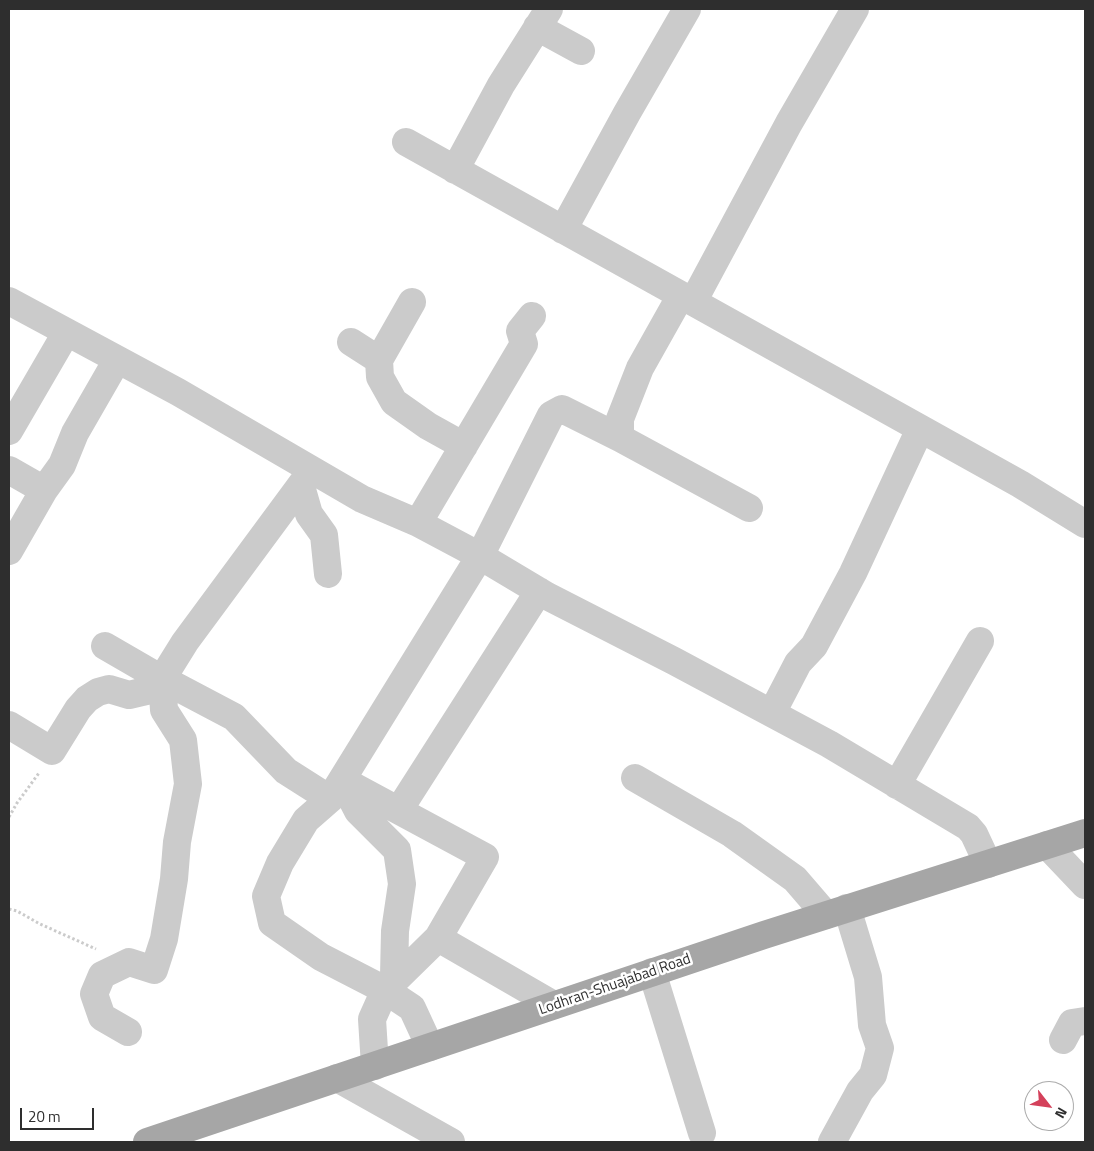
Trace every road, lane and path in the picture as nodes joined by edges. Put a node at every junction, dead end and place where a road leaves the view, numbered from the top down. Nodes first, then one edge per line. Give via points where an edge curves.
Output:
1 (688, 9) edge
2 (855, 9) edge
3 (543, 18) edge
4 (581, 51) dead end
5 (406, 142) dead end
6 (455, 170) junction
7 (563, 230) junction
8 (687, 299) junction
9 (9, 300) edge
10 (412, 302) dead end
11 (532, 316) dead end
12 (66, 333) junction
13 (351, 342) dead end
14 (117, 360) junction
15 (379, 360) junction
16 (920, 429) junction
17 (9, 431) edge
18 (620, 438) junction
19 (464, 446) junction
20 (9, 470) edge
21 (306, 478) junction
22 (44, 490) junction
23 (749, 508) dead end
24 (418, 523) junction
25 (1085, 524) edge
26 (9, 551) edge
27 (480, 556) junction
28 (328, 574) dead end
29 (539, 591) junction
30 (980, 642) dead end
31 (104, 646) dead end
32 (162, 679) junction
33 (772, 713) junction
34 (9, 725) edge
35 (52, 751) junction
36 (635, 778) dead end
37 (897, 784) junction
38 (336, 790) junction
39 (399, 810) junction
40 (9, 817) edge
41 (1085, 833) edge
42 (1046, 846) junction
43 (988, 864) junction
44 (1085, 885) edge
45 (9, 909) edge
46 (836, 912) junction
47 (438, 938) junction
48 (129, 962) junction
49 (652, 972) junction
50 (385, 990) junction
51 (554, 1005) junction
52 (1085, 1021) edge
53 (128, 1032) dead end
54 (1063, 1040) dead end
55 (430, 1047) junction
56 (375, 1066) junction
57 (337, 1078) junction
58 (702, 1133) dead end
59 (147, 1142) edge
60 (452, 1142) edge
61 (832, 1142) edge

1 - 7 street
2 - 8 street
3 - 4 street
3 - 6 street via 501,85
5 - 6 street
6 - 7 street
7 - 8 street
8 - 16 street
8 - 18 street via 640,368 620,419
9 - 12 street
10 - 15 street
11 - 19 street via 520,331 524,344
12 - 14 street
12 - 17 street
13 - 15 street
14 - 21 street via 178,392
14 - 22 street via 74,434 62,465
15 - 19 street via 380,377 394,402
16 - 25 street
16 - 33 street via 853,572 814,646 798,663
18 - 23 street
18 - 27 street via 562,409 551,415
19 - 24 street
20 - 22 street
21 - 24 street
21 - 28 street via 309,514 324,534
21 - 32 street via 185,642
22 - 26 street
24 - 27 street
27 - 29 street
27 - 38 street
29 - 33 street
29 - 39 street
30 - 37 street
31 - 32 street
32 - 35 street via 146,691 129,694 109,689 87,699
32 - 38 street via 234,717 286,771
32 - 48 street via 164,710 184,740 188,784 164,939 154,970
33 - 37 street
34 - 35 street
35 - 40 path
36 - 46 street via 732,834
37 - 43 street via 968,827
38 - 39 street
38 - 50 street via 396,850 402,884 394,976
38 - 50 street via 306,820 280,864 266,896 272,923 321,957
39 - 47 street via 485,857
41 - 42 main road, Lodhran-Shuajabad Road
42 - 43 main road, Lodhran-Shuajabad Road
42 - 44 street
43 - 46 main road, Lodhran-Shuajabad Road
45 - 48 path
46 - 49 main road, Lodhran-Shuajabad Road
46 - 61 street via 868,977 872,1024 880,1048 873,1075 860,1091
47 - 50 street
47 - 51 street
48 - 53 street via 102,976 94,994 102,1017
49 - 51 main road, Lodhran-Shuajabad Road
49 - 58 street
50 - 55 street via 412,1008
50 - 56 street via 372,1019
51 - 55 main road, Lodhran-Shuajabad Road
52 - 54 street via 1072,1023
55 - 56 main road, Lodhran-Shuajabad Road
56 - 57 main road, Lodhran-Shuajabad Road
57 - 59 main road, Lodhran-Shuajabad Road
57 - 60 street

